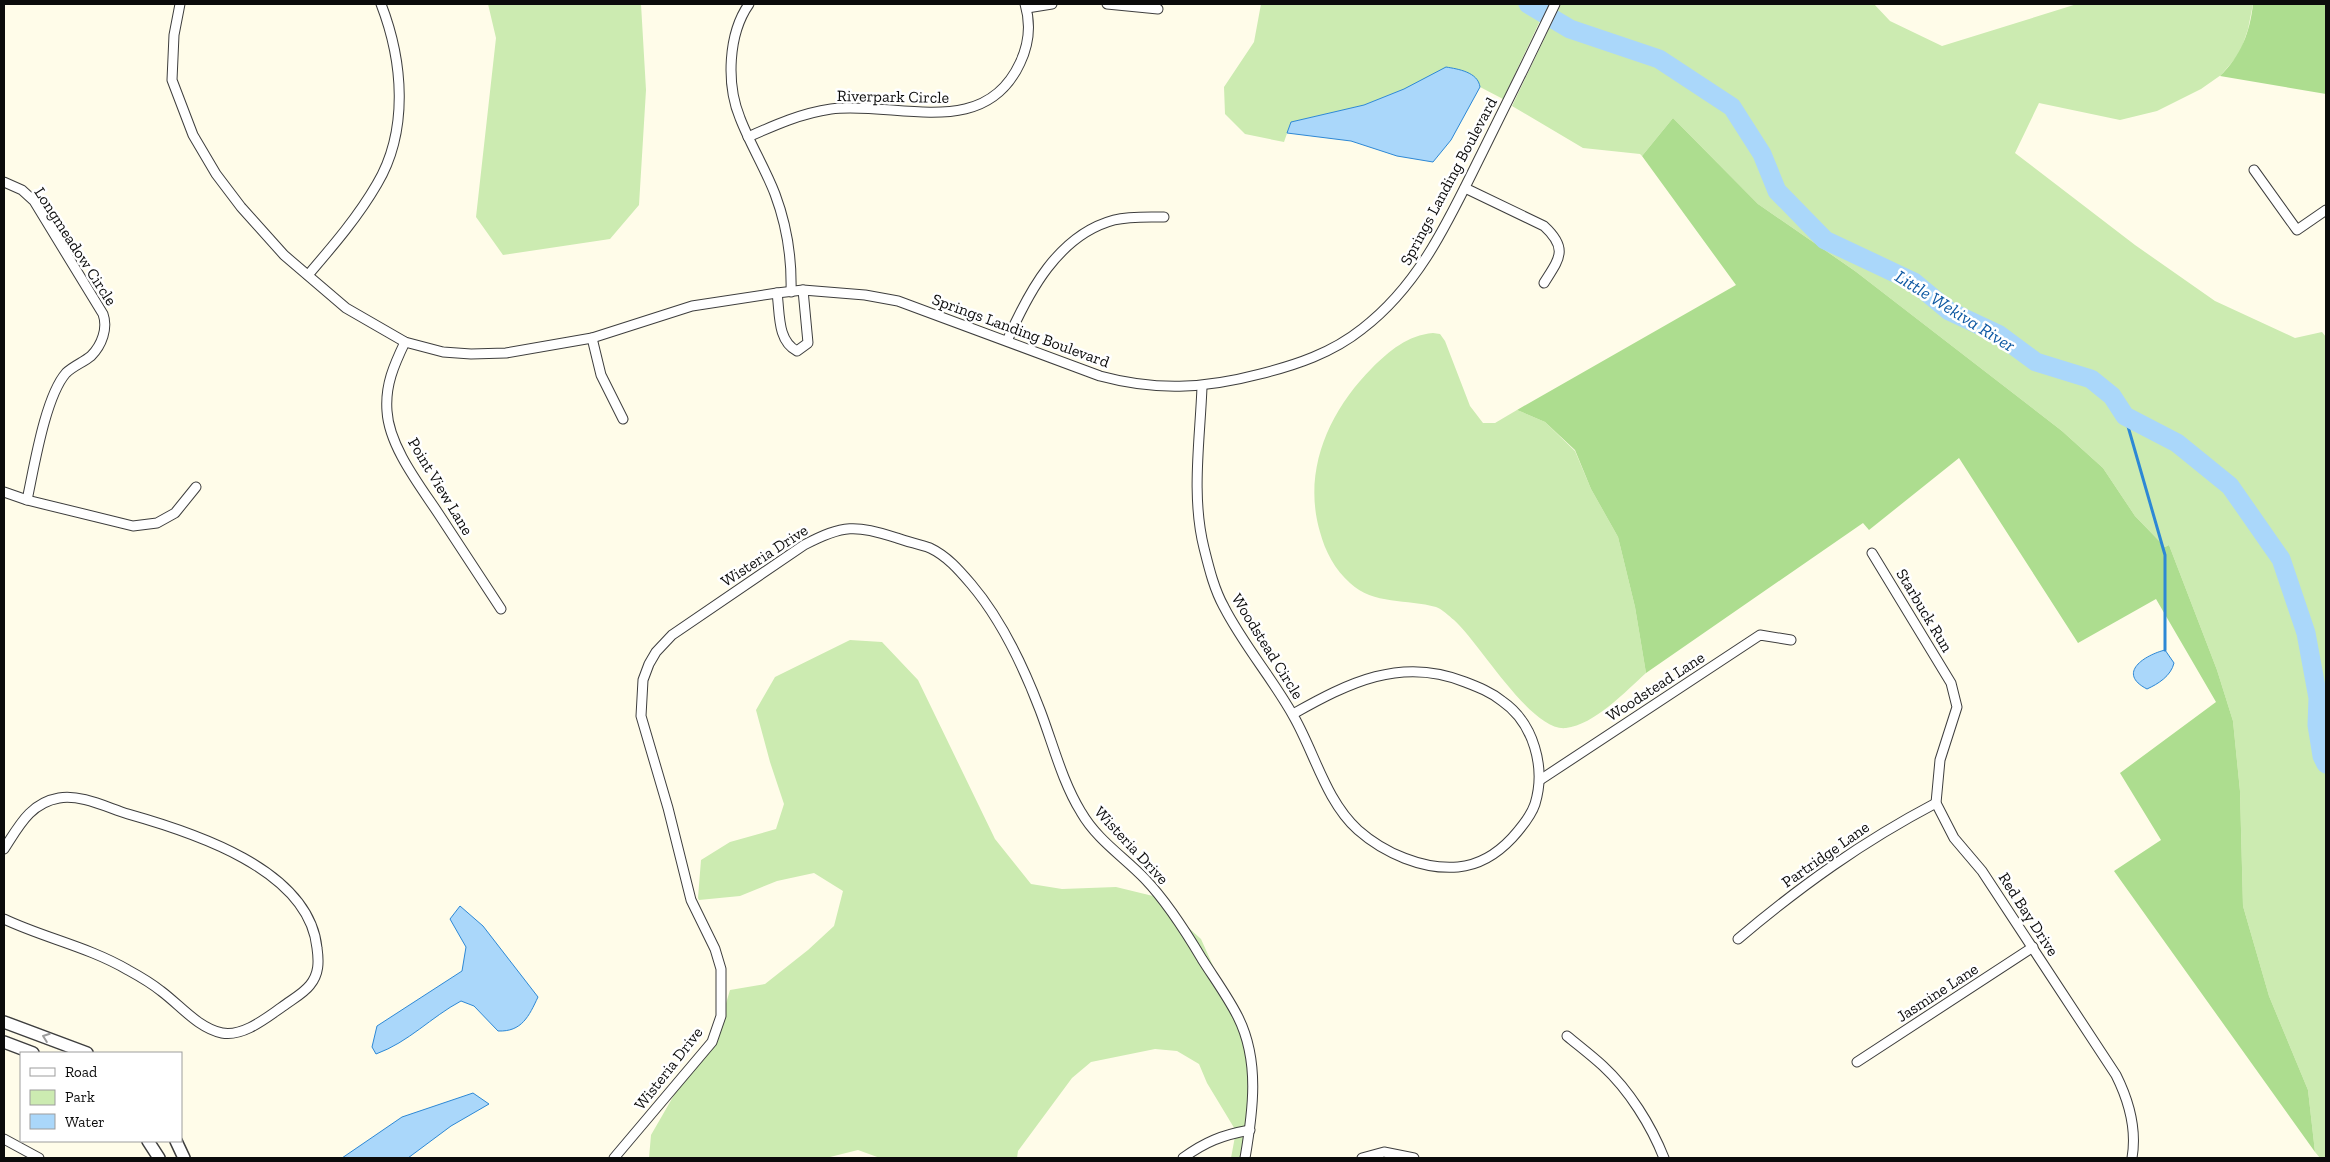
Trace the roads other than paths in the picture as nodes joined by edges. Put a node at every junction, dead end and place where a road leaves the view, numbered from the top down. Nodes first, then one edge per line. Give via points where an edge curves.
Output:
1 (381, 4) edge
2 (749, 4) edge
3 (1052, 4) edge
4 (1107, 4) edge
5 (1555, 4) edge
6 (177, 5) edge
7 (1026, 6) edge
8 (1158, 9) dead end
9 (748, 137) junction
10 (2254, 170) dead end
11 (4, 182) edge
12 (1465, 188) junction
13 (2326, 210) edge
14 (1164, 217) dead end
15 (308, 275) junction
16 (1544, 283) dead end
17 (803, 290) junction
18 (791, 292) junction
19 (777, 293) junction
20 (592, 338) junction
21 (1007, 341) junction
22 (405, 342) junction
23 (1202, 387) junction
24 (623, 419) dead end
25 (196, 487) dead end
26 (4, 492) edge
27 (27, 500) junction
28 (1872, 553) dead end
29 (501, 610) dead end
30 (1791, 640) dead end
31 (1292, 714) junction
32 (1540, 780) junction
33 (1936, 803) junction
34 (4, 849) edge
35 (4, 919) edge
36 (1738, 940) dead end
37 (2033, 947) junction
38 (4, 1022) edge
39 (1567, 1036) dead end
40 (4, 1042) edge
41 (30, 1052) edge
42 (84, 1052) edge
43 (1857, 1062) dead end
44 (1250, 1130) junction
45 (4, 1139) edge
46 (149, 1142) edge
47 (176, 1142) edge
48 (40, 1158) edge
49 (158, 1158) edge
50 (184, 1158) edge
51 (614, 1158) edge
52 (1183, 1158) edge
53 (1245, 1158) edge
54 (1362, 1158) edge
55 (1414, 1158) edge
56 (1664, 1158) edge
57 (2132, 1158) edge

1 - 15 street via 391,29 399,83 398,122 390,155 377,184 336,243
2 - 9 street via 736,34 732,58 735,98
3 - 7 street
4 - 8 street
5 - 12 street, Springs Landing Boulevard
6 - 15 street, Springs Landing Boulevard via 172,80 193,135 241,207 284,255
7 - 9 street, Riverpark Circle via 1027,49 1017,70 992,98 974,108 951,113 856,107 830,110 804,115
9 - 18 street via 775,195 783,221 792,266
10 - 13 street via 2297,230
11 - 27 street, Longmeadow Circle via 22,190 34,201 106,322 100,344 92,355 66,373 52,397
12 - 16 street via 1544,226 1555,236 1560,249 1558,260
12 - 23 street, Springs Landing Boulevard via 1426,261 1406,287 1363,329 1315,357
14 - 21 street via 1113,220 1072,244 1038,280
15 - 22 street, Springs Landing Boulevard via 346,308
17 - 18 street, Springs Landing Boulevard
17 - 19 street via 808,343 797,351 789,347 783,338
17 - 21 street, Springs Landing Boulevard via 898,301
18 - 19 street, Springs Landing Boulevard
19 - 20 street, Springs Landing Boulevard via 692,306
20 - 22 street, Springs Landing Boulevard via 516,351 471,354 443,352
20 - 24 street via 601,376
21 - 23 street, Springs Landing Boulevard via 1126,383
22 - 29 street, Point View Lane via 390,374 387,391 387,413 393,436 406,464
23 - 31 street, Woodstead Circle via 1198,519 1213,582 1223,606
25 - 27 street via 175,513 157,524 133,526
26 - 27 street
28 - 33 street, Starbuck Run via 1951,683 1957,706 1940,760
30 - 32 street, Woodstead Lane via 1760,635
31 - 32 street, Woodstead Circle via 1360,679 1416,672 1461,680 1485,690 1518,715 1536,748
31 - 32 street, Woodstead Circle via 1344,815 1376,844 1414,861 1458,867 1491,856 1522,827 1535,805
33 - 36 street, Partridge Lane via 1846,855 1789,896
33 - 37 street, Red Bay Drive via 1954,838 1982,870
34 - 35 street via 26,815 38,805 60,798 76,798 211,841 278,882 297,902 310,921 317,941 317,974 310,986 267,1018 244,1031 224,1033 206,1027 128,969 100,955
37 - 43 street, Jasmine Lane
37 - 57 street, Red Bay Drive via 2124,1092 2134,1130
42 -> 38 street
39 - 56 street via 1603,1066 1634,1103
40 - 41 street
44 - 51 street, Wisteria Drive via 1254,1092 1252,1067 1238,1016 1158,894 1096,834 1082,815 1069,792 1039,707 996,617 958,568 945,557 930,548 862,528 841,529 804,544 672,635 649,664 643,680 641,716 644,732 668,808 688,893 721,969 721,1016 712,1042
44 - 52 street via 1225,1134
44 - 53 street, Wisteria Drive
45 - 48 street
46 - 49 street
47 - 50 street
54 - 55 street via 1384,1152

